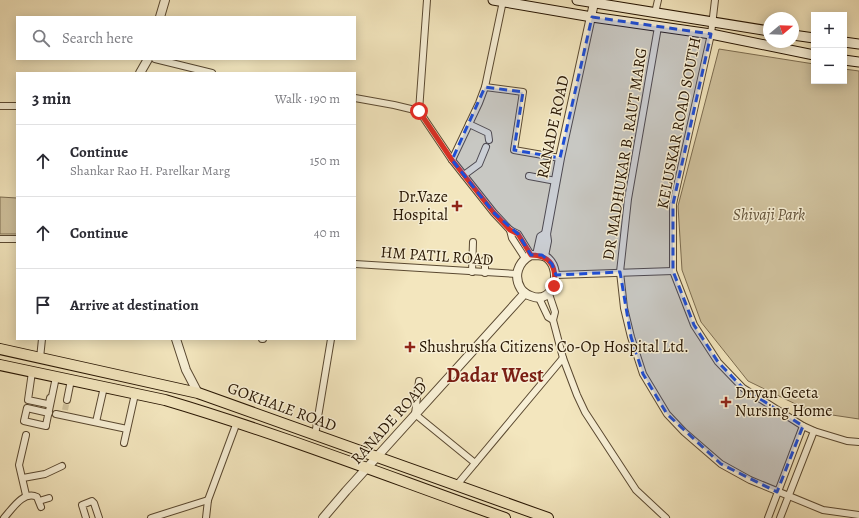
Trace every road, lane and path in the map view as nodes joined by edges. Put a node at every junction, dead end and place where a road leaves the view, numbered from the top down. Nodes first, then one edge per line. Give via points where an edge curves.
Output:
1 (165, 0) edge
2 (427, 0) edge
3 (493, 0) edge
4 (577, 0) edge
5 (658, 0) edge
6 (715, 0) edge
7 (504, 1) junction
8 (595, 2) edge
9 (655, 13) junction
10 (160, 16) edge
11 (592, 17) junction
12 (713, 23) junction
13 (658, 26) junction
14 (763, 30) edge
15 (710, 34) junction
16 (799, 36) edge
17 (811, 38) edge
18 (847, 42) edge
19 (859, 44) edge
20 (811, 54) edge
21 (147, 60) edge
22 (159, 60) edge
23 (847, 60) edge
24 (859, 62) edge
25 (141, 72) edge
26 (208, 72) edge
27 (485, 87) junction
28 (356, 98) edge
29 (0, 106) edge
30 (16, 106) edge
31 (419, 111) junction
32 (469, 124) junction
33 (489, 140) dead end
34 (486, 147) dead end
35 (560, 158) junction
36 (452, 160) junction
37 (464, 175) junction
38 (529, 176) dead end
39 (556, 180) junction
40 (0, 239) edge
41 (16, 239) edge
42 (474, 242) dead end
43 (534, 256) junction
44 (471, 261) junction
45 (356, 264) edge
46 (673, 270) junction
47 (473, 272) junction
48 (620, 272) junction
49 (485, 273) junction
50 (517, 274) junction
51 (556, 275) junction
52 (525, 293) junction
53 (549, 294) junction
54 (540, 298) junction
55 (553, 320) junction
56 (42, 340) edge
57 (176, 340) edge
58 (330, 340) edge
59 (0, 349) edge
60 (40, 358) junction
61 (563, 358) junction
62 (0, 365) edge
63 (32, 372) junction
64 (55, 377) junction
65 (71, 380) junction
66 (419, 382) dead end
67 (104, 387) junction
68 (198, 393) junction
69 (135, 394) junction
70 (67, 400) tunnel mouth
71 (49, 413) dead end
72 (56, 414) dead end
73 (415, 414) junction
74 (96, 422) junction
75 (237, 422) junction
76 (803, 426) junction
77 (127, 429) junction
78 (814, 431) junction
79 (26, 435) dead end
80 (315, 435) junction
81 (859, 442) edge
82 (124, 443) dead end
83 (377, 457) junction
84 (475, 463) junction
85 (62, 466) dead end
86 (366, 469) junction
87 (23, 478) junction
88 (456, 486) junction
89 (777, 492) junction
90 (26, 495) junction
91 (788, 496) junction
92 (49, 498) dead end
93 (208, 500) junction
94 (859, 515) edge
95 (4, 518) edge
96 (86, 518) edge
97 (99, 518) edge
98 (151, 518) edge
99 (206, 518) edge
100 (326, 518) edge
101 (505, 518) edge
102 (548, 518) edge
103 (666, 518) edge
104 (768, 518) edge
105 (780, 518) edge

1 - 10 street
2 - 31 street
3 - 7 main road
4 - 8 main road
5 - 9 street
6 - 12 street, KELUSKAR ROAD SOUTH
7 - 11 main road
7 - 27 street
8 - 9 main road
8 - 11 street, RANADE ROAD
9 - 12 main road
11 - 13 main road
11 - 35 street, RANADE ROAD
12 - 14 main road
12 - 15 street, KELUSKAR ROAD SOUTH
13 - 15 main road
13 - 48 street, DR MADHUKAR B. RAUT MARG via 628,199
15 - 20 main road
15 - 46 street, KELUSKAR ROAD SOUTH via 673,204
16 - 17 main road
18 - 19 main road
21 - 25 street
22 - 26 street
23 - 24 main road
27 - 32 street
27 - 35 street via 523,92 514,150 538,157
28 - 31 street
29 - 30 street
31 - 36 street
32 - 33 street via 488,134
32 - 36 street
34 - 37 street via 479,164
35 - 39 street, RANADE ROAD
36 - 37 street
37 - 43 street via 510,230 512,238
38 - 39 street
39 - 43 street, RANADE ROAD via 546,234 547,241
40 - 41 street
42 - 44 street
43 - 50 street via 521,263
43 - 51 street via 552,264
44 - 47 street
44 - 49 street via 485,261
45 - 47 street, HM PATIL ROAD
46 - 48 street
46 - 76 street, KELUSKAR ROAD SOUTH via 694,325 718,362 743,388
47 - 49 street, HM PATIL ROAD
48 - 51 street
48 - 89 street, DR MADHUKAR B. RAUT MARG via 626,316 641,370 667,414 721,464
49 - 50 street, HM PATIL ROAD
50 - 52 street
51 - 53 street
52 - 54 street
52 - 73 street, RANADE ROAD
53 - 54 street
53 - 55 street via 555,312
54 - 55 street via 548,317
55 - 61 street
56 - 60 street
57 - 68 street via 186,370
58 - 80 street
59 - 60 main road, GOKHALE ROAD
60 - 68 main road, GOKHALE ROAD
61 - 84 street
61 - 103 street via 585,412 636,490
62 - 63 main road, GOKHALE ROAD
63 - 64 main road, GOKHALE ROAD
63 - 64 street via 28,400 48,404
64 - 65 main road, GOKHALE ROAD
64 - 71 street
65 - 67 main road, GOKHALE ROAD
65 - 70 street
66 - 73 street
67 - 69 main road, GOKHALE ROAD
67 - 74 street
68 - 80 main road, GOKHALE ROAD
69 - 75 main road, GOKHALE ROAD via 165,400
69 - 77 street
72 - 74 street via 64,412
73 - 83 street, RANADE ROAD
73 - 84 street
74 - 77 street
75 - 86 main road, GOKHALE ROAD
75 - 93 street
76 - 78 street, KELUSKAR ROAD SOUTH
76 - 89 street
77 - 82 street
78 - 81 street, KELUSKAR ROAD SOUTH
78 - 91 street
79 - 87 street via 19,465
80 - 83 main road, GOKHALE ROAD
83 - 86 street, RANADE ROAD
83 - 88 main road, GOKHALE ROAD
84 - 88 street
85 - 87 street via 45,474
86 - 100 street, RANADE ROAD
86 - 101 main road, GOKHALE ROAD
87 - 90 street
88 - 102 main road, GOKHALE ROAD
89 - 91 street, DR MADHUKAR B. RAUT MARG
89 - 104 street
90 - 92 street via 37,497 40,504
90 - 95 street
91 - 94 street, DR MADHUKAR B. RAUT MARG via 823,510
91 - 105 street
93 - 98 street
93 - 99 street
96 - 97 street via 82,505 92,501

